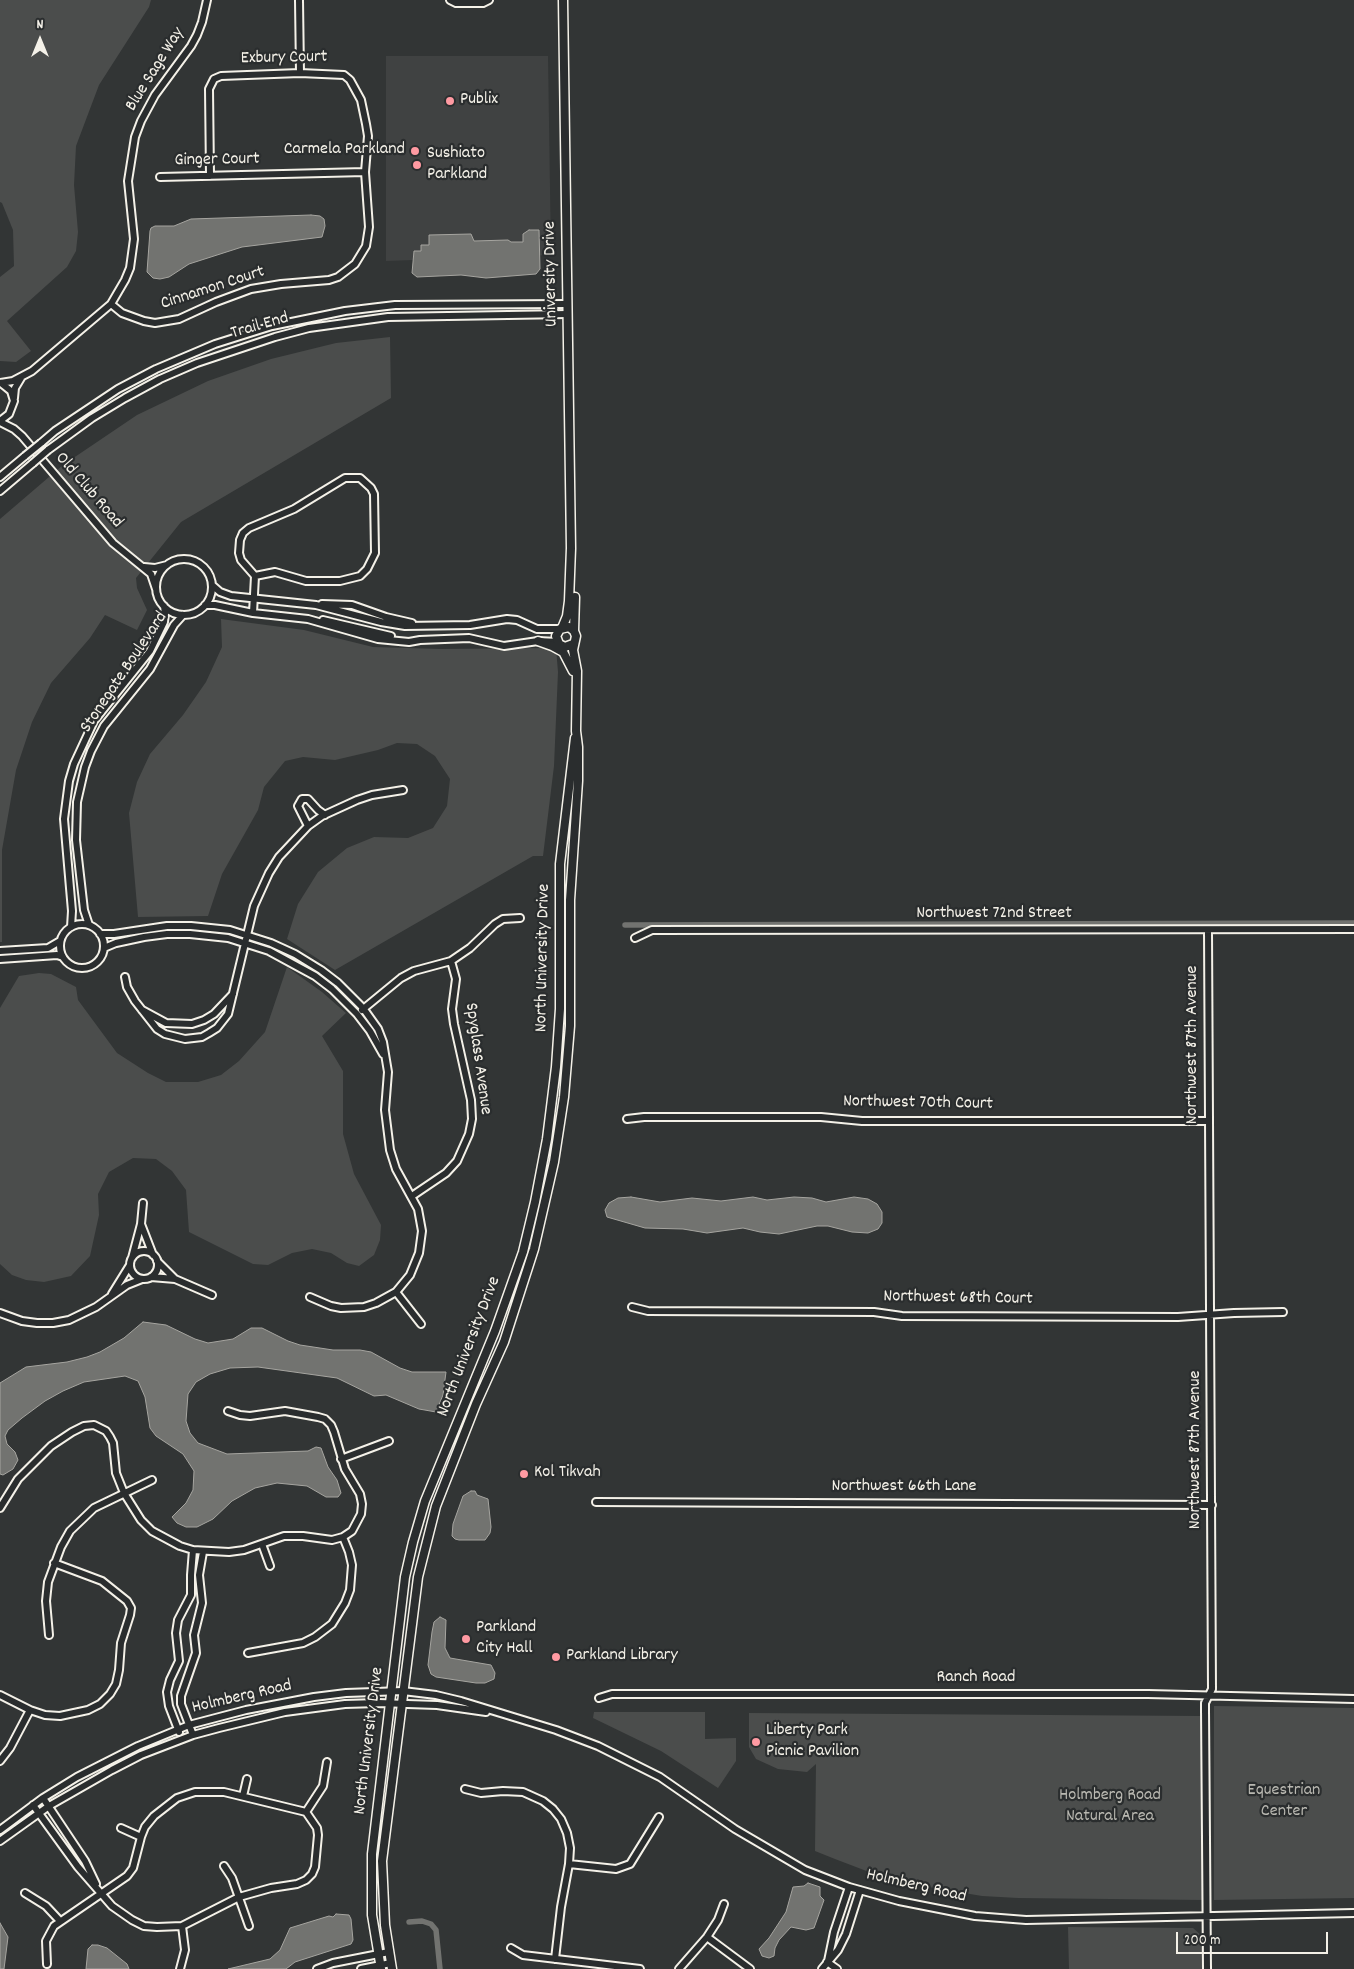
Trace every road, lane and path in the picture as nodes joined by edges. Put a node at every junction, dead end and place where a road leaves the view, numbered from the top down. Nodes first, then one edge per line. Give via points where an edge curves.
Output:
1 (207, 0) edge
2 (299, 0) edge
3 (450, 0) edge
4 (489, 0) edge
5 (563, 0) edge
6 (300, 73) junction
7 (365, 172) junction
8 (210, 176) junction
9 (160, 177) dead end
10 (110, 304) junction
11 (567, 304) junction
12 (568, 314) junction
13 (21, 378) junction
14 (0, 383) edge
15 (14, 401) junction
16 (12, 410) junction
17 (0, 421) edge
18 (14, 429) junction
19 (0, 477) edge
20 (0, 491) edge
21 (571, 548) junction
22 (167, 565) junction
23 (143, 567) junction
24 (255, 576) junction
25 (212, 585) junction
26 (156, 589) junction
27 (254, 599) junction
28 (205, 605) junction
29 (316, 605) junction
30 (164, 606) junction
31 (341, 610) junction
32 (253, 614) junction
33 (183, 615) junction
34 (308, 619) junction
35 (338, 623) junction
36 (419, 624) junction
37 (442, 625) junction
38 (561, 628) junction
39 (574, 630) junction
40 (441, 639) junction
41 (420, 640) junction
42 (538, 642) junction
43 (558, 643) junction
44 (573, 644) junction
45 (150, 651) junction
46 (565, 654) junction
47 (158, 656) junction
48 (576, 680) junction
49 (576, 731) junction
50 (403, 790) dead end
51 (325, 815) junction
52 (308, 826) junction
53 (520, 918) dead end
54 (89, 925) junction
55 (71, 927) junction
56 (1354, 929) edge
57 (1208, 930) junction
58 (100, 934) junction
59 (246, 935) junction
60 (635, 938) dead end
61 (60, 941) junction
62 (245, 943) junction
63 (104, 948) junction
64 (0, 951) edge
65 (63, 958) junction
66 (0, 959) edge
67 (452, 961) junction
68 (125, 977) dead end
69 (234, 993) junction
70 (363, 1008) junction
71 (141, 1009) junction
72 (357, 1014) junction
73 (385, 1057) junction
74 (627, 1119) dead end
75 (1209, 1121) junction
76 (412, 1196) junction
77 (535, 1202) junction
78 (143, 1203) dead end
79 (545, 1205) junction
80 (141, 1224) junction
81 (153, 1255) junction
82 (157, 1261) junction
83 (131, 1262) junction
84 (151, 1277) junction
85 (142, 1279) junction
86 (175, 1279) junction
87 (396, 1292) junction
88 (212, 1296) dead end
89 (110, 1297) junction
90 (310, 1298) dead end
91 (632, 1307) dead end
92 (1283, 1312) dead end
93 (0, 1313) edge
94 (1211, 1316) junction
95 (421, 1324) dead end
96 (228, 1412) dead end
97 (389, 1441) dead end
98 (341, 1459) junction
99 (152, 1480) dead end
100 (124, 1493) junction
101 (3, 1496) edge
102 (596, 1502) dead end
103 (1212, 1505) junction
104 (0, 1508) edge
105 (343, 1538) junction
106 (262, 1544) junction
107 (193, 1550) junction
108 (203, 1552) junction
109 (54, 1563) junction
110 (270, 1566) dead end
111 (49, 1635) dead end
112 (248, 1653) dead end
113 (391, 1691) junction
114 (403, 1691) junction
115 (0, 1695) edge
116 (1209, 1696) junction
117 (599, 1698) dead end
118 (1354, 1699) edge
119 (402, 1703) junction
120 (389, 1704) junction
121 (30, 1710) junction
122 (514, 1718) junction
123 (189, 1726) junction
124 (178, 1730) junction
125 (193, 1735) junction
126 (182, 1739) junction
127 (0, 1761) edge
128 (327, 1762) dead end
129 (247, 1779) dead end
130 (465, 1789) dead end
131 (243, 1796) junction
132 (43, 1798) junction
133 (33, 1805) junction
134 (49, 1806) junction
135 (306, 1812) junction
136 (39, 1813) junction
137 (659, 1817) dead end
138 (121, 1828) dead end
139 (0, 1830) edge
140 (140, 1836) junction
141 (0, 1841) edge
142 (570, 1864) junction
143 (224, 1866) dead end
144 (849, 1887) junction
145 (860, 1890) junction
146 (25, 1893) dead end
147 (101, 1894) junction
148 (239, 1897) junction
149 (724, 1904) dead end
150 (1354, 1913) edge
151 (1206, 1916) junction
152 (60, 1921) junction
153 (182, 1926) junction
154 (249, 1926) dead end
155 (834, 1932) junction
156 (707, 1937) junction
157 (844, 1938) junction
158 (511, 1948) dead end
159 (389, 1952) junction
160 (378, 1954) junction
161 (555, 1959) junction
162 (827, 1962) junction
163 (47, 1964) dead end
164 (391, 1966) edge
165 (380, 1967) edge
166 (180, 1969) edge
167 (317, 1969) edge
168 (361, 1969) edge
169 (640, 1969) edge
170 (679, 1969) edge
171 (750, 1969) edge
172 (822, 1969) edge
173 (837, 1969) edge
174 (1207, 1969) edge

1 - 10 street, Blue Sage Way via 194,40 155,95 135,137 128,181 134,239 132,254 125,280
2 - 6 street
3 - 4 street via 483,4
5 - 11 main road, University Drive
6 - 7 street, Exbury Court via 344,75 350,80 361,100 368,136
6 - 8 street, Exbury Court via 221,76 210,84
7 - 8 street, Ginger Court
7 - 10 street, Cinnamon Court via 368,203 366,246 355,264 338,276 329,280 251,290 167,322 132,318
8 - 9 street, Ginger Court
10 - 13 street, Blue Sage Way
11 - 12 main road, University Drive
11 - 19 street, Trail End, bridge via 395,306 345,311 272,326 215,344 118,389 62,426
12 - 20 street, Trail End, bridge via 388,317 309,328 275,337 205,360 125,398 48,450
12 - 21 main road, University Drive
13 - 14 street, Blue Sage Way
13 - 15 street via 15,388
14 - 15 street via 11,391
15 - 16 street
16 - 17 street
16 - 18 street
17 - 18 street, Old Club Road
18 - 23 street, Old Club Road via 108,538
21 - 38 main road, University Drive via 568,616
21 - 39 main road, University Drive via 575,583
22 - 23 street
22 - 25 street via 186,559 196,562 207,570
22 - 26 street via 158,578
23 - 26 street, Old Club Road via 151,574
24 - 24 street via 276,572 306,581 324,582 360,576 375,553 374,494 371,488 360,478 345,478 294,509 249,528 240,540 239,553
24 - 27 street
25 - 27 street via 232,596
25 - 28 street via 211,597
26 - 30 street
27 - 29 street
27 - 32 street
28 - 32 street
28 - 33 street
29 - 31 street
29 - 36 street via 352,605
30 - 33 street
30 - 45 street, Stonegate Boulevard via 164,622
31 - 35 street
31 - 36 street via 380,622 406,626
32 - 34 street
33 - 47 street, Stonegate Boulevard
34 - 35 street
34 - 41 street via 367,637 410,642
35 - 41 street via 387,636
36 - 37 street
37 - 38 street via 485,624 507,619 538,629
37 - 40 street
38 - 39 main road
38 - 43 main road via 556,636
39 - 44 main road
40 - 41 street
40 - 42 street via 469,638 504,646
42 - 43 street
42 - 46 main road
43 - 44 main road via 565,647
43 - 46 main road
44 - 48 main road
45 - 47 street
45 - 55 street, Stonegate Boulevard via 94,721 69,781 64,819
46 - 48 main road
47 - 54 street, Stonegate Boulevard via 104,726 90,751 81,783 76,840 84,910
48 - 49 main road, North University Drive
49 - 77 main road, North University Drive via 560,864 560,1009 556,1067 550,1122
49 - 79 main road, North University Drive via 578,781 570,900 569,1042 564,1097
50 - 51 street via 364,797
51 - 52 street
51 - 52 street via 308,799 302,800 298,806
52 - 59 street via 268,873
53 - 67 street via 503,919 495,924
54 - 55 street
54 - 58 street
55 - 61 street
56 - 57 street, Northwest 72nd Street
57 - 60 street, Northwest 72nd Street via 652,930
57 - 75 street, Northwest 87th Avenue
58 - 59 street via 191,926
58 - 63 street
59 - 62 street
59 - 70 street via 295,954 321,970
61 - 64 street via 48,948
61 - 65 street
62 - 63 street via 210,936 167,934 116,942
62 - 69 street
62 - 72 street via 268,951 315,976
63 - 65 street via 97,962 86,967 71,965
65 - 66 street via 57,955
67 - 70 street via 414,971
67 - 76 street, Spyglass Avenue via 456,979 452,1009 472,1119 457,1161 446,1173
68 - 71 street via 130,993
69 - 71 street via 214,1014 192,1024 166,1023
69 - 71 street via 228,1014 217,1028 193,1039 180,1039 156,1029
70 - 72 street
70 - 73 street via 378,1029
72 - 73 street
73 - 76 street via 388,1072 385,1110 390,1150 396,1169
74 - 75 street, Northwest 70th Court via 821,1117 862,1121
75 - 94 street, Northwest 87th Avenue
76 - 87 street via 420,1220 421,1242 416,1265
77 - 79 main road
77 - 113 main road, North University Drive via 523,1252 495,1331 435,1474 415,1534 404,1586
78 - 80 street
79 - 114 main road, North University Drive via 504,1342 449,1472 429,1531 416,1591
80 - 81 street
80 - 83 street
81 - 82 street
81 - 83 street via 142,1251
82 - 84 street via 157,1270
82 - 86 street
83 - 85 street via 135,1276
83 - 89 street
84 - 85 street
84 - 86 street
85 - 89 street
86 - 88 street
87 - 90 street via 376,1303 353,1308 330,1306
87 - 95 street
89 - 93 street via 83,1314 53,1323 22,1321
91 - 94 street, Northwest 68th Court via 648,1311 874,1312 902,1316
92 - 94 street, Northwest 68th Court
94 - 103 street, Northwest 87th Avenue
96 - 98 street via 250,1416 285,1412 325,1419 334,1432
97 - 98 street
98 - 105 street via 362,1504 358,1522
99 - 100 street
100 - 101 street via 116,1473 113,1443 106,1430 94,1425 84,1426 51,1446
100 - 107 street via 140,1520 152,1530
100 - 109 street via 83,1517 70,1531
101 - 104 street
102 - 103 street, Northwest 66th Lane
103 - 116 street, Northwest 87th Avenue via 1212,1689
105 - 106 street via 322,1540 284,1536
105 - 112 street via 352,1565 350,1590 332,1624 304,1643
106 - 108 street via 229,1552
106 - 110 street
107 - 108 street
107 - 124 street via 192,1596 178,1620 179,1661 167,1692
108 - 123 street via 199,1575 202,1603 194,1635 196,1653 181,1696
109 - 111 street via 46,1601
109 - 121 street via 102,1581 123,1596 131,1608 130,1615 121,1643 116,1684 100,1704 60,1716
113 - 114 street, Holmberg Road
113 - 120 main road, North University Drive
113 - 123 street, Holmberg Road via 314,1697 246,1710
114 - 119 main road, North University Drive
114 - 122 street, Holmberg Road via 461,1701
115 - 121 street
116 - 117 street, Ranch Road via 612,1694
116 - 118 street, Ranch Road
116 - 151 street, Northwest 87th Avenue via 1205,1702
119 - 120 street, Holmberg Road
119 - 122 street, Holmberg Road via 464,1708
119 - 159 main road, North University Drive via 382,1861
120 - 125 street, Holmberg Road via 315,1707
120 - 160 main road, North University Drive via 372,1854 372,1915
121 - 127 street
122 - 144 street, Holmberg Road via 576,1737 638,1765 772,1852 805,1870
123 - 124 street, Holmberg Road
123 - 125 street
124 - 126 street
124 - 132 street, Holmberg Road via 108,1761
125 - 126 street, Holmberg Road
126 - 134 street, Holmberg Road via 141,1754
128 - 135 street via 323,1786
129 - 131 street
130 - 142 street via 481,1793 514,1790 544,1801 568,1833
131 - 135 street
131 - 140 street via 209,1791 177,1798 154,1816
132 - 133 street, Holmberg Road
132 - 134 street
133 - 136 street
133 - 139 street, Holmberg Road
134 - 136 street, Holmberg Road
134 - 147 street via 85,1861
135 - 148 street via 318,1835 312,1874 297,1884
136 - 141 street, Holmberg Road
136 - 147 street
137 - 142 street via 630,1864 616,1869
138 - 140 street
140 - 147 street via 133,1868
142 - 161 street
143 - 148 street
144 - 145 street, Holmberg Road
144 - 155 street
145 - 151 street, Holmberg Road via 939,1910 998,1919
145 - 157 street
146 - 152 street via 46,1906
147 - 152 street
147 - 153 street via 121,1914 144,1926
148 - 153 street
148 - 154 street
149 - 156 street
150 - 151 street, Holmberg Road
151 - 174 street, Northwest 87th Avenue
152 - 163 street via 46,1941
153 - 166 street via 185,1950
155 - 157 street
155 - 162 street
156 - 170 street
156 - 171 street
157 - 162 street
158 - 161 street via 523,1955
159 - 160 street
159 - 164 main road, North University Drive
160 - 165 main road, North University Drive
160 - 167 street
161 - 169 street
162 - 172 street
162 - 173 street
164 - 165 street
165 - 168 street

